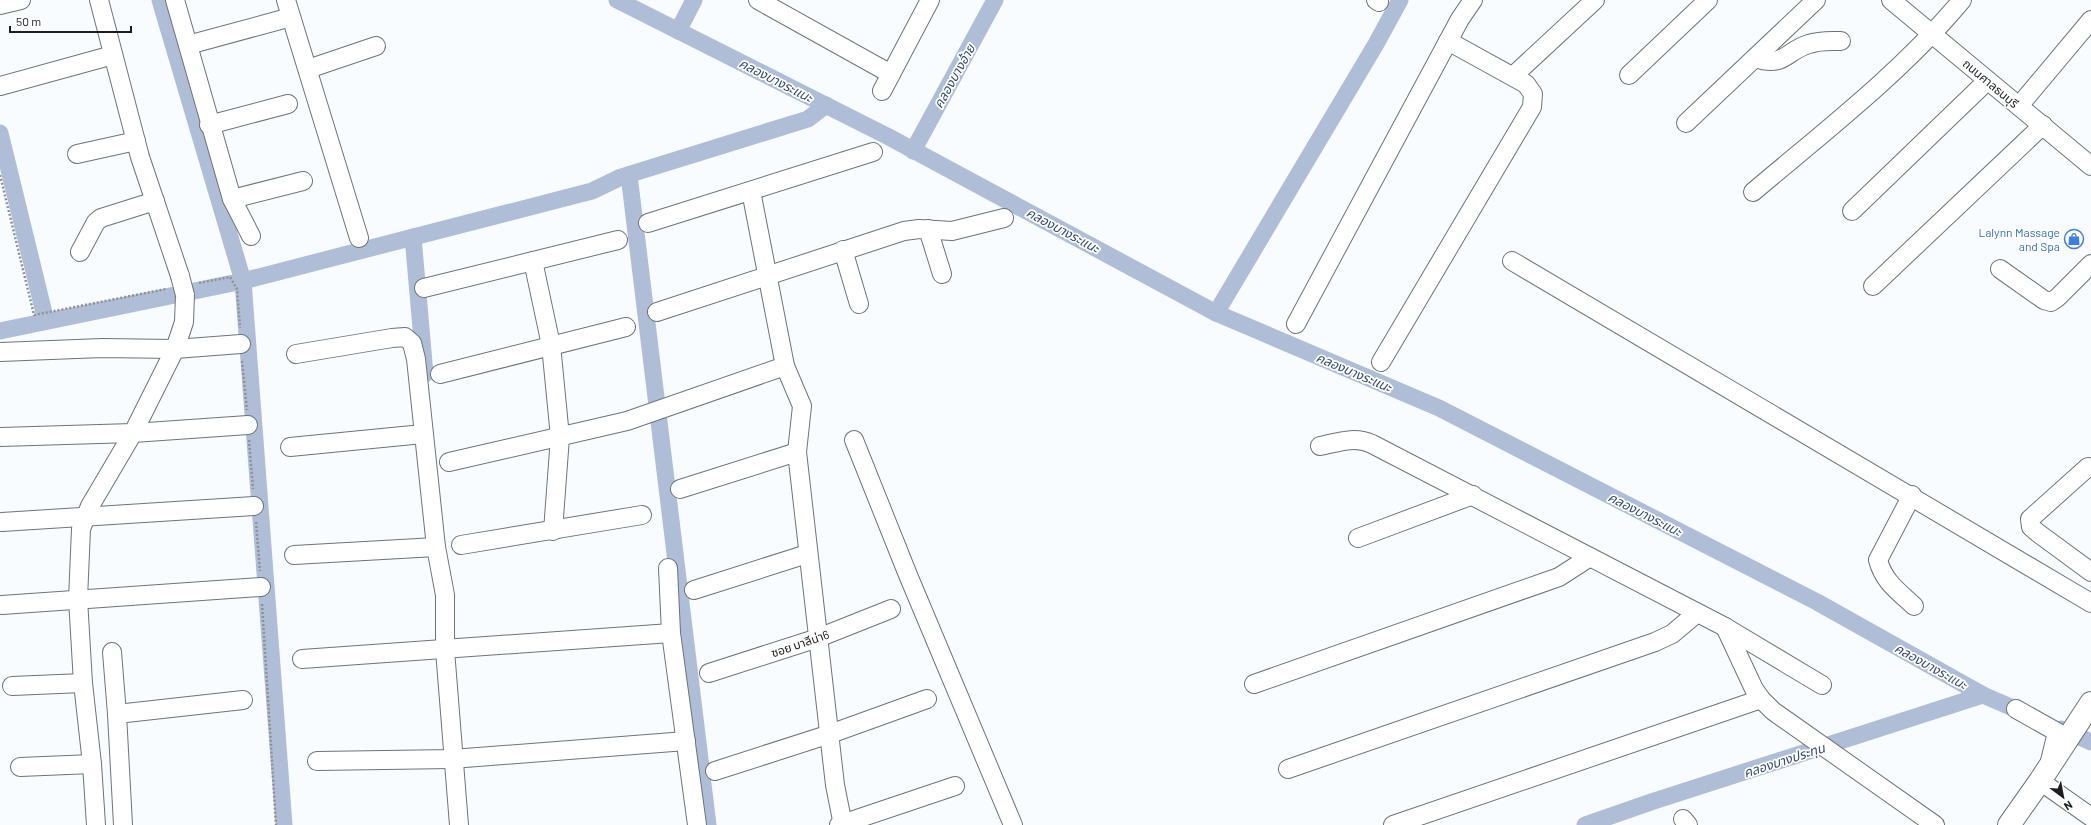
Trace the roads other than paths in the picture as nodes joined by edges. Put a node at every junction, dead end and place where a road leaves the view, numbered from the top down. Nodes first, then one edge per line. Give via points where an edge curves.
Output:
1 (21, 0) edge
2 (99, 0) edge
3 (175, 0) edge
4 (758, 0) edge
5 (930, 0) edge
6 (1473, 0) edge
7 (1595, 0) edge
8 (1708, 0) edge
9 (1816, 0) edge
10 (1891, 0) edge
11 (1962, 0) edge
12 (0, 5) edge
13 (289, 8) edge
14 (2091, 20) edge
15 (1933, 34) junction
16 (1448, 41) junction
17 (1841, 41) dead end
18 (188, 45) junction
19 (376, 46) dead end
20 (114, 55) junction
21 (1754, 58) junction
22 (308, 69) junction
23 (891, 74) junction
24 (1629, 75) dead end
25 (1513, 76) junction
26 (1988, 81) junction
27 (0, 86) edge
28 (882, 91) dead end
29 (288, 104) dead end
30 (2019, 106) junction
31 (1686, 123) dead end
32 (210, 125) junction
33 (2042, 125) junction
34 (136, 141) junction
35 (873, 152) dead end
36 (78, 154) dead end
37 (2091, 166) edge
38 (303, 180) dead end
39 (751, 191) junction
40 (1753, 192) dead end
41 (232, 199) junction
42 (155, 201) junction
43 (1852, 211) dead end
44 (1004, 218) dead end
45 (648, 222) dead end
46 (928, 229) junction
47 (251, 236) dead end
48 (359, 238) dead end
49 (618, 240) dead end
50 (843, 250) junction
51 (80, 252) dead end
52 (533, 261) junction
53 (1512, 261) dead end
54 (2091, 264) edge
55 (2000, 269) dead end
56 (942, 274) dead end
57 (768, 275) junction
58 (1873, 286) dead end
59 (424, 288) dead end
60 (859, 304) dead end
61 (656, 312) dead end
62 (1296, 324) dead end
63 (626, 327) dead end
64 (241, 344) dead end
65 (551, 347) junction
66 (175, 349) junction
67 (0, 352) edge
68 (296, 354) dead end
69 (1381, 362) dead end
70 (786, 366) junction
71 (440, 374) dead end
72 (248, 425) dead end
73 (133, 433) junction
74 (423, 434) junction
75 (560, 437) junction
76 (0, 438) edge
77 (854, 440) dead end
78 (1320, 446) dead end
79 (290, 447) dead end
80 (797, 452) junction
81 (449, 462) dead end
82 (2088, 467) dead end
83 (680, 489) dead end
84 (1473, 495) junction
85 (1912, 495) junction
86 (254, 506) dead end
87 (642, 516) dead end
88 (86, 517) junction
89 (2, 522) dead end
90 (553, 531) junction
91 (1358, 538) dead end
92 (461, 546) dead end
93 (436, 547) junction
94 (807, 554) junction
95 (294, 556) dead end
96 (1590, 557) junction
97 (668, 568) dead end
98 (2091, 572) edge
99 (261, 587) dead end
100 (694, 590) dead end
101 (78, 599) junction
102 (2091, 603) edge
103 (2, 605) dead end
104 (1914, 606) dead end
105 (890, 610) dead end
106 (1697, 613) junction
107 (1725, 627) junction
108 (671, 633) junction
109 (818, 638) junction
110 (445, 650) junction
111 (112, 652) dead end
112 (302, 659) dead end
113 (709, 673) dead end
114 (83, 683) junction
115 (1254, 684) dead end
116 (1822, 685) dead end
117 (12, 686) dead end
118 (928, 699) dead end
119 (1761, 699) junction
120 (243, 700) dead end
121 (2088, 707) edge
122 (2016, 709) dead end
123 (117, 714) junction
124 (830, 734) junction
125 (686, 741) junction
126 (452, 759) junction
127 (317, 761) dead end
128 (92, 764) junction
129 (20, 767) dead end
130 (1288, 769) dead end
131 (715, 771) dead end
132 (2044, 775) junction
133 (955, 786) dead end
134 (2091, 817) edge
135 (96, 825) edge
136 (124, 825) edge
137 (459, 825) edge
138 (697, 825) edge
139 (842, 825) edge
140 (1013, 825) edge
141 (1393, 825) edge
142 (1935, 825) edge
143 (2009, 825) edge

1 - 12 street
2 - 20 street
3 - 18 street
4 - 23 street
5 - 23 street
6 - 16 street
7 - 25 street
8 - 24 street
9 - 21 street
10 - 15 street, ถนนศาลธนบุรี
11 - 15 street
13 - 18 street
13 - 22 street
14 - 30 street
15 - 26 street, ถนนศาลธนบุรี
15 - 40 street
16 - 25 street
16 - 62 street
17 - 21 street via 1808,44 1778,61 1767,62
18 - 32 street
19 - 22 street
20 - 27 street
20 - 34 street
21 - 31 street
22 - 48 street
23 - 28 street
25 - 69 street via 1526,84 1533,94 1532,107
26 - 30 street, ถนนศาลธนบุรี
26 - 43 street
29 - 32 street
30 - 33 street, ถนนศาลธนบุรี
32 - 41 street
33 - 37 street, ถนนศาลธนบุรี
33 - 58 street
34 - 36 street
34 - 42 street
35 - 39 street
38 - 41 street
39 - 45 street
39 - 57 street
41 - 47 street
42 - 51 street via 101,218 96,222
42 - 66 street, bridge via 185,295 184,322
44 - 46 street via 964,229
46 - 50 street via 904,231
46 - 56 street
49 - 52 street
50 - 57 street
50 - 60 street
52 - 59 street
52 - 65 street
53 - 85 street
54 - 55 street via 2052,302 2044,300
57 - 61 street
57 - 70 street
63 - 65 street
64 - 66 street
65 - 71 street
65 - 75 street
66 - 67 street via 102,348
66 - 73 street
68 - 74 street via 405,337 412,343 416,359
70 - 75 street via 626,421
70 - 80 street via 802,406
72 - 73 street
73 - 76 street
73 - 88 street
74 - 79 street
74 - 93 street
75 - 81 street
75 - 90 street
77 - 140 street
78 - 84 street via 1362,439
80 - 83 street
80 - 94 street
82 - 98 street via 2030,519 2031,527
84 - 91 street
84 - 96 street
85 - 102 street
85 - 104 street via 1878,560 1882,574
86 - 88 street
87 - 90 street
88 - 89 street
88 - 101 street via 81,529
90 - 92 street
93 - 95 street
93 - 110 street via 445,595
94 - 100 street
94 - 109 street
96 - 106 street
96 - 115 street via 1559,577
97 - 108 street
99 - 101 street
101 - 103 street
101 - 114 street
105 - 109 street, ซอย บาลีน่า6
106 - 107 street
106 - 130 street via 1672,634 1655,642
107 - 116 street
107 - 119 street
108 - 110 street
108 - 125 street
109 - 113 street, ซอย บาลีน่า6
109 - 124 street
110 - 112 street
110 - 126 street
111 - 123 street
114 - 117 street
114 - 128 street
118 - 124 street
119 - 141 street
119 - 142 street via 1793,726
120 - 123 street
121 - 132 main road
122 - 132 street via 2057,732
123 - 136 street
124 - 131 street
124 - 139 street
125 - 126 street
125 - 138 street
126 - 127 street
126 - 137 street
128 - 129 street
128 - 135 street
132 - 134 street
132 - 143 main road
133 - 139 street

